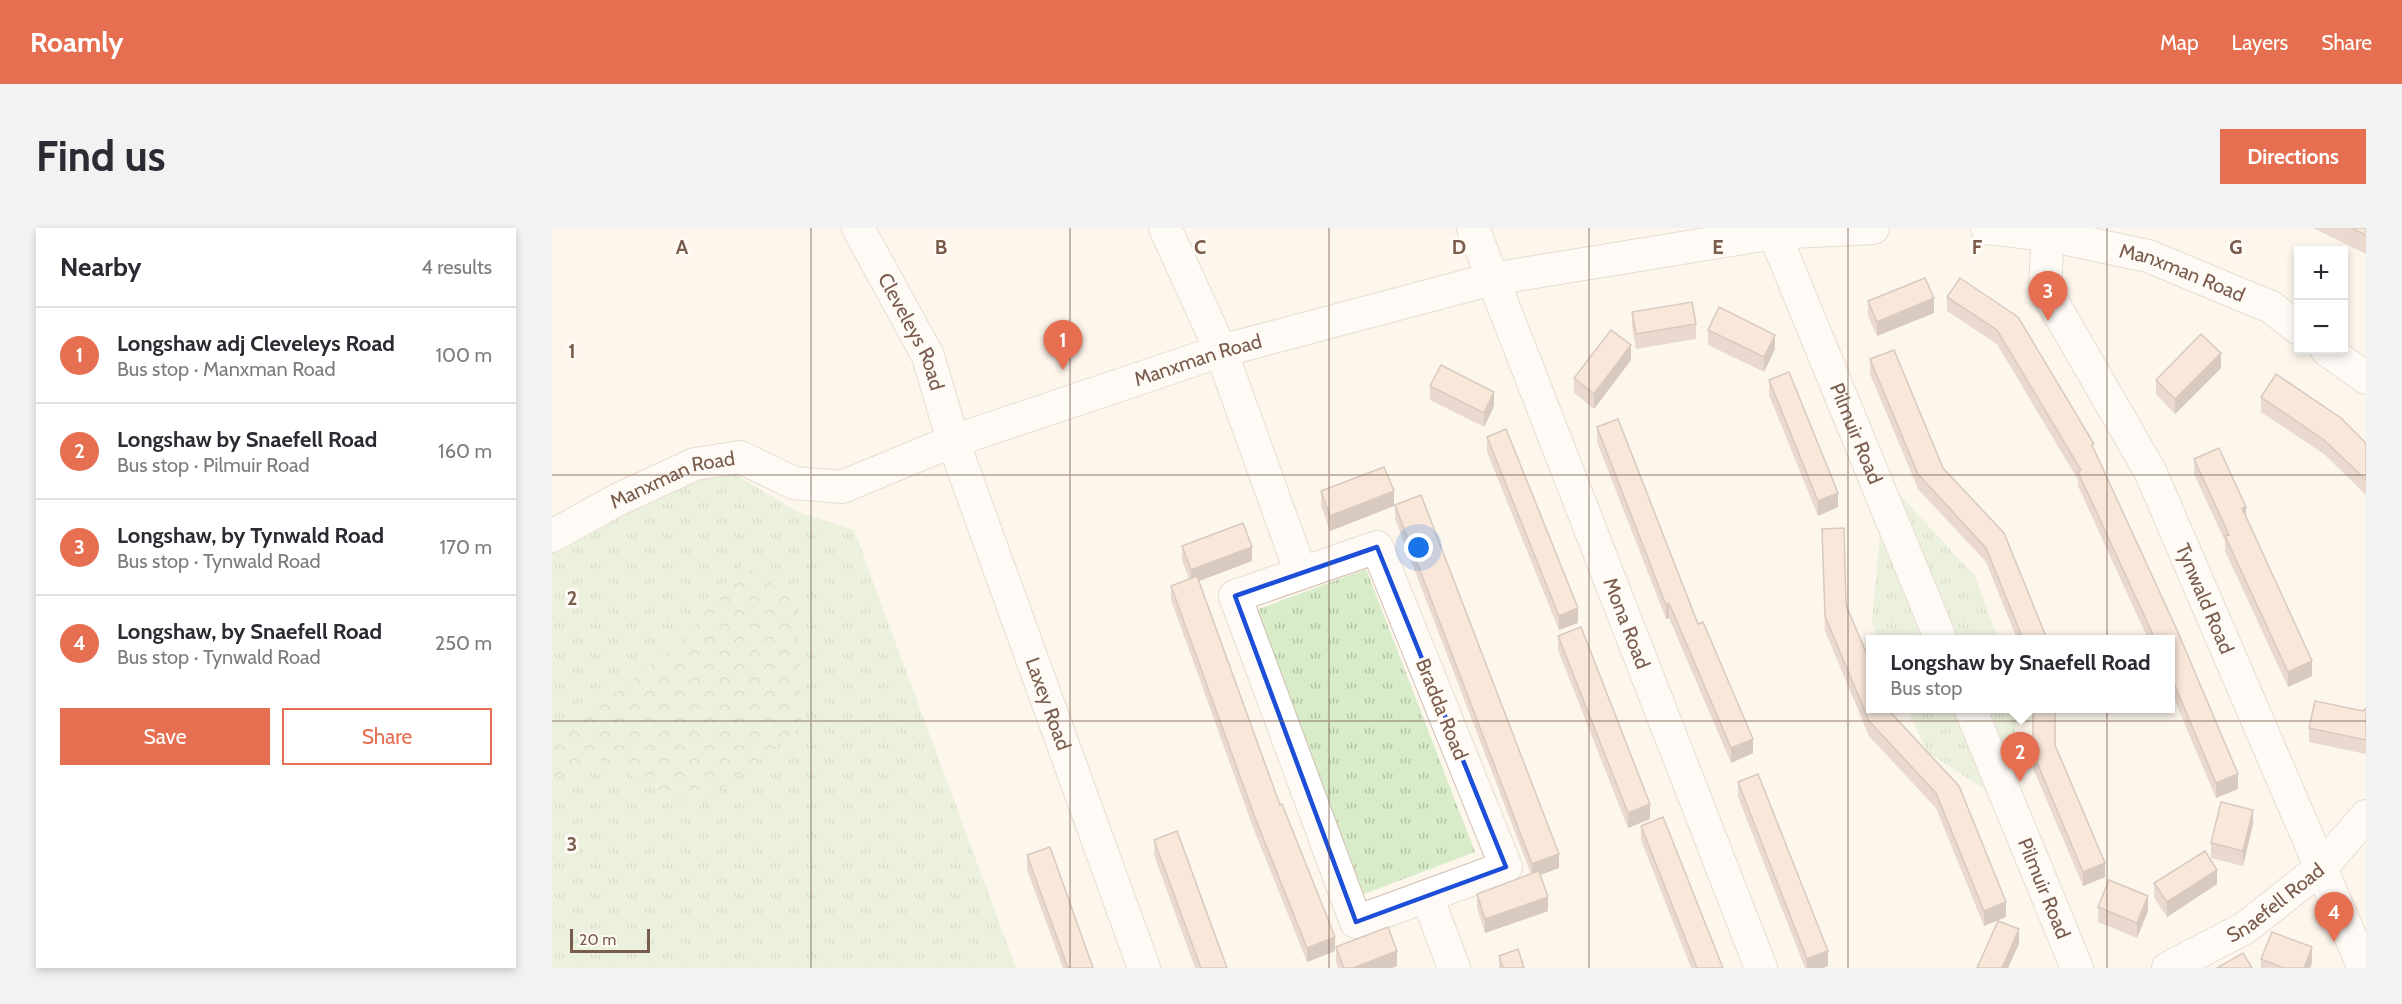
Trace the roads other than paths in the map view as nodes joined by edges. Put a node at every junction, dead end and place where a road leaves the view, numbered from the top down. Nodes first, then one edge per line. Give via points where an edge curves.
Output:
1 (858, 228) edge
2 (1165, 228) edge
3 (1473, 228) edge
4 (1873, 228) edge
5 (1987, 228) edge
6 (1773, 230) edge
7 (2048, 231) edge
8 (1492, 279) junction
9 (2294, 325) edge
10 (1221, 351) junction
11 (2333, 354) edge
12 (2366, 378) edge
13 (953, 441) junction
14 (552, 536) edge
15 (1300, 573) junction
16 (1939, 635) edge
17 (1972, 713) edge
18 (2366, 816) edge
19 (2322, 867) junction
20 (1427, 896) junction
21 (1144, 968) edge
22 (1454, 968) edge
23 (1761, 968) edge
24 (2077, 968) edge
25 (2168, 968) edge
26 (2364, 968) edge

1 - 13 street, Cleveleys Road via 928,356
2 - 10 street
3 - 8 street, Mona Road
4 - 6 street, Manxman Road
5 - 7 street, Manxman Road
6 - 8 street, Manxman Road
6 - 16 street, Pilmuir Road
7 - 9 street, Manxman Road via 2148,256 2271,307
7 - 19 street, Tynwald Road via 2045,289 2150,471
8 - 10 street, Manxman Road
8 - 23 street, Mona Road
10 - 13 street, Manxman Road
10 - 15 street
11 - 12 street
13 - 14 street, Manxman Road via 842,487 794,483 740,457 695,464
13 - 21 street, Laxey Road
15 - 20 street, Bradda Road via 1235,596 1356,922
15 - 20 street, Bradda Road via 1377,547 1506,867
17 - 24 street, Pilmuir Road
18 - 19 street, Snaefell Road
19 - 25 street, Snaefell Road via 2245,928
19 - 26 street, Tynwald Road
20 - 22 street

